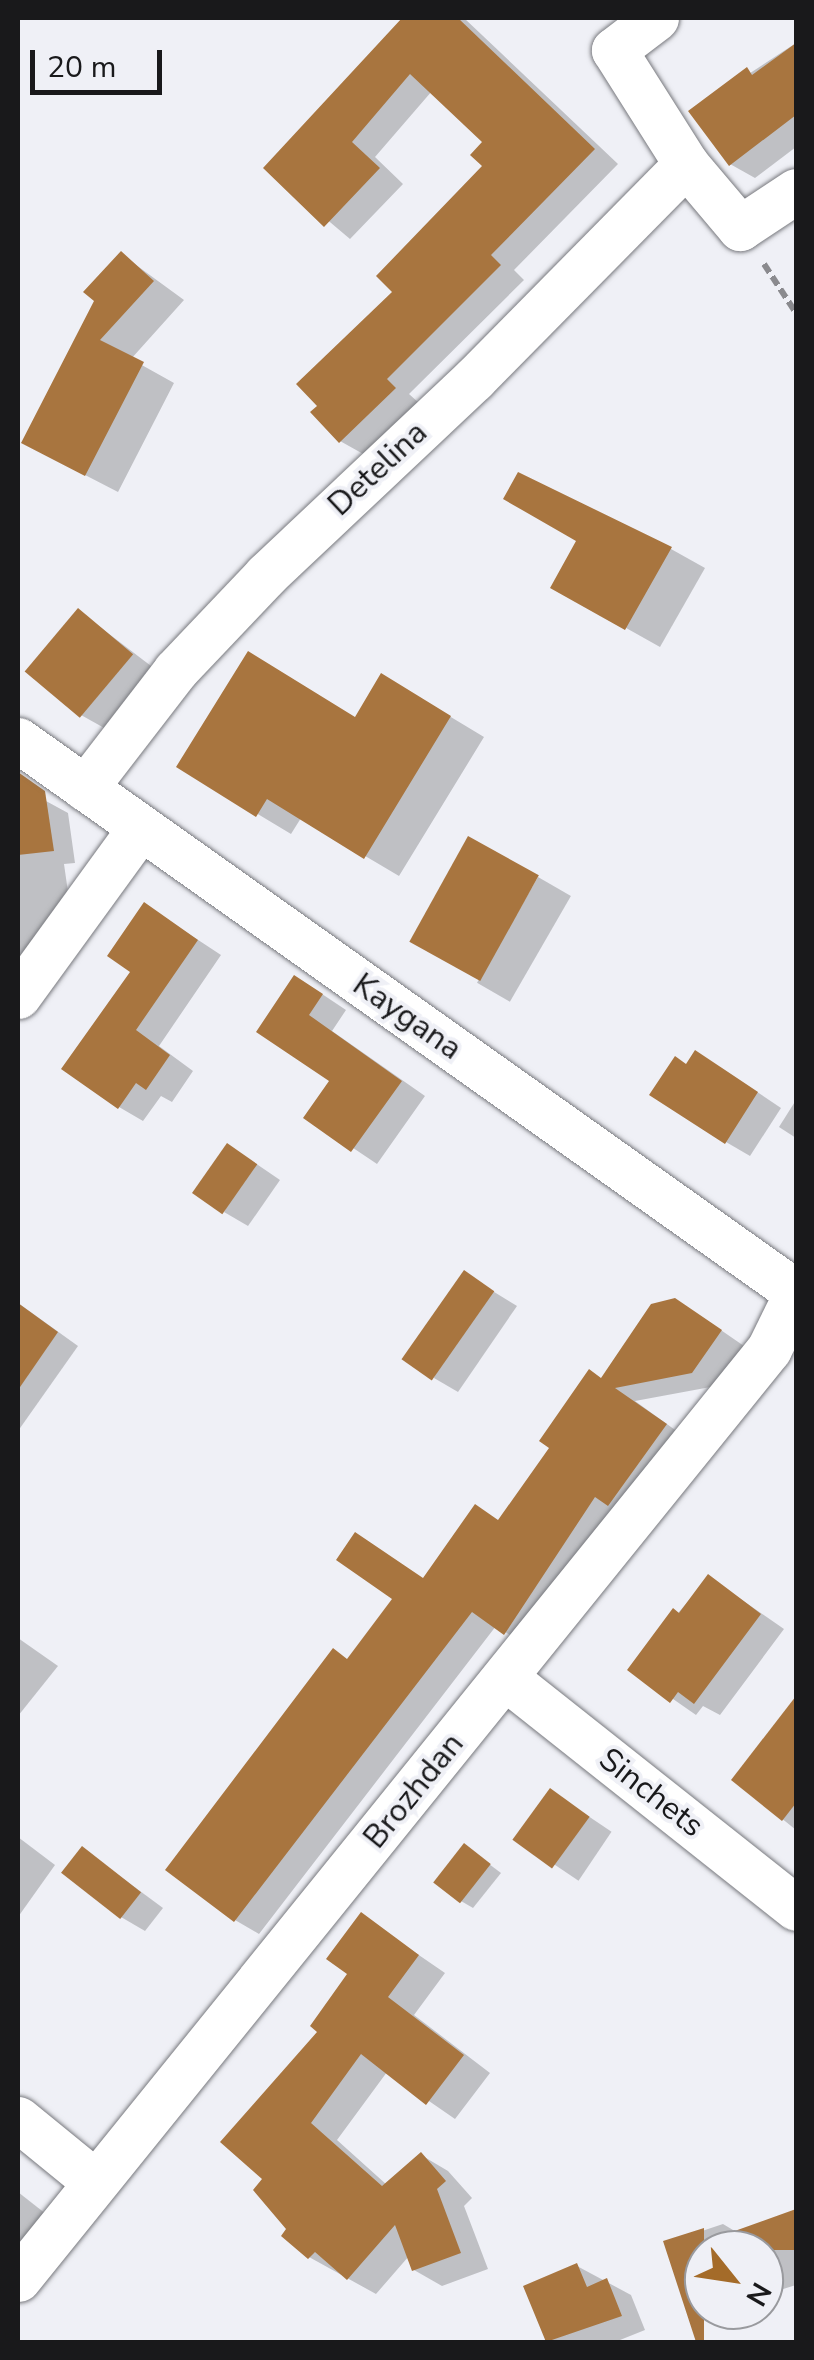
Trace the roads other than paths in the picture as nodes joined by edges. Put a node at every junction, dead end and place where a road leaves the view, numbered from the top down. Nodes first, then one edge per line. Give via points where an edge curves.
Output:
1 (656, 18) edge
2 (686, 164) junction
3 (796, 191) edge
4 (18, 740) edge
5 (85, 788) junction
6 (140, 828) junction
7 (18, 996) edge
8 (796, 1293) edge
9 (506, 1678) junction
10 (796, 1908) edge
11 (18, 2119) edge
12 (94, 2180) junction
13 (18, 2279) edge

1 - 2 street via 614,50
2 - 3 street via 740,228
2 - 5 street, Detelina via 474,379 248,593 175,671
4 - 5 street, Kaygana
5 - 6 street, Kaygana
6 - 7 street
6 - 8 street, Kaygana
8 - 9 street, Brozhdan via 770,1349
9 - 10 street, Sinchets
9 - 12 street, Brozhdan
11 - 12 street
12 - 13 street, Brozhdan

